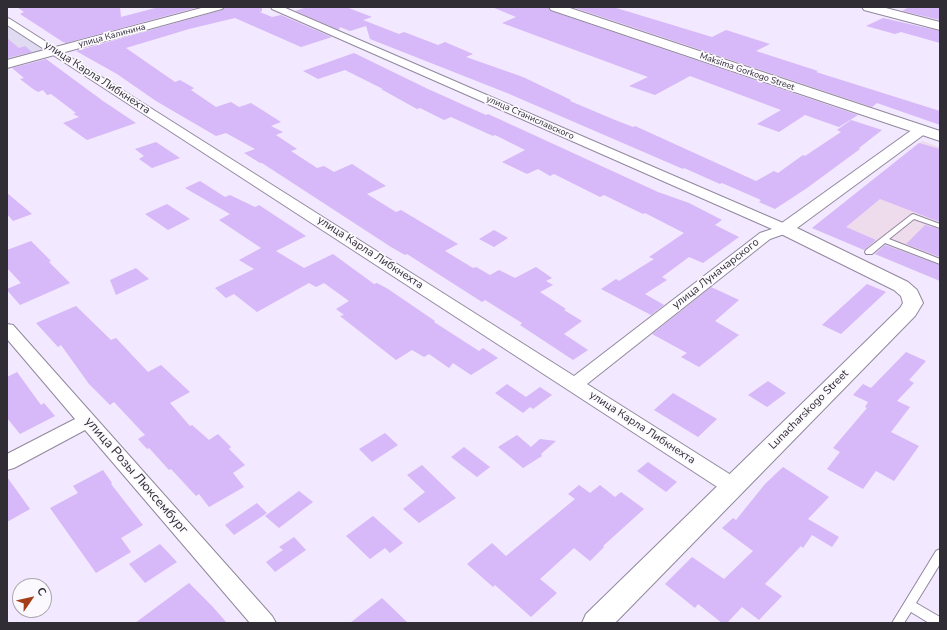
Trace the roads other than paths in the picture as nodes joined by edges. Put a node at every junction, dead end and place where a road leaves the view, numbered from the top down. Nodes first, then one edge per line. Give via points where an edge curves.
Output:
1 (218, 7) edge
2 (275, 7) edge
3 (555, 7) edge
4 (868, 7) edge
5 (7, 21) edge
6 (940, 26) edge
7 (56, 51) junction
8 (7, 64) edge
9 (921, 130) junction
10 (940, 136) edge
11 (940, 226) edge
12 (785, 229) junction
13 (884, 240) junction
14 (869, 252) dead end
15 (940, 262) edge
16 (7, 329) edge
17 (575, 385) junction
18 (88, 420) junction
19 (7, 463) edge
20 (732, 486) junction
21 (940, 554) edge
22 (910, 605) junction
23 (264, 623) edge
24 (596, 623) edge
25 (898, 623) edge
26 (939, 623) edge

1 - 7 street, улица Калинина
2 - 12 street, улица Станиславского
3 - 9 main road, Maksima Gorkogo Street
4 - 6 main road
5 - 7 street, улица Карла Либкнехта
7 - 8 street, улица Калинина
7 - 17 street, улица Карла Либкнехта
9 - 10 main road, Maksima Gorkogo Street
9 - 12 street, улица Луначарского
11 - 13 lane via 913,216
12 - 17 street, улица Луначарского via 765,236
12 - 20 street, Lunacharskogo Street via 901,286 910,294 913,303 908,312
13 - 14 lane
13 - 15 lane
16 - 18 street, улица Розы Люксембург
17 - 20 street, улица Карла Либкнехта
18 - 19 street
18 - 23 street, улица Розы Люксембург
20 - 24 street, Lunacharskogo Street
21 - 22 lane
22 - 25 lane
22 - 26 lane

